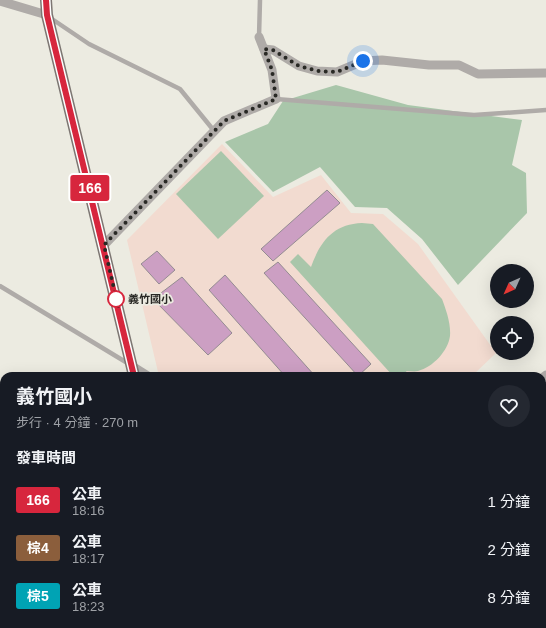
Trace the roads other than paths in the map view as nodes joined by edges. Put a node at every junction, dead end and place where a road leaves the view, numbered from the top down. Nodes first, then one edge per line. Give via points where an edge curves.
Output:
1 (46, 0) edge
2 (260, 0) edge
3 (0, 1) edge
4 (47, 15) junction
5 (259, 37) joint
6 (264, 49) junction
7 (546, 73) edge
8 (276, 99) junction
9 (546, 110) edge
10 (215, 132) junction
11 (104, 245) junction
12 (0, 286) edge
13 (133, 371) edge

1 - 4 main road
2 - 5 lane
3 - 4 street
4 - 10 lane via 89,44 180,89
4 - 11 main road
5 - 6 street
6 - 7 street via 273,50 299,66 318,71 337,72 363,61 382,60 429,66 459,65 478,74
6 - 8 street via 272,70
8 - 9 lane via 474,115
8 - 10 street via 224,121
10 - 11 street
11 - 13 main road
12 - 13 lane

